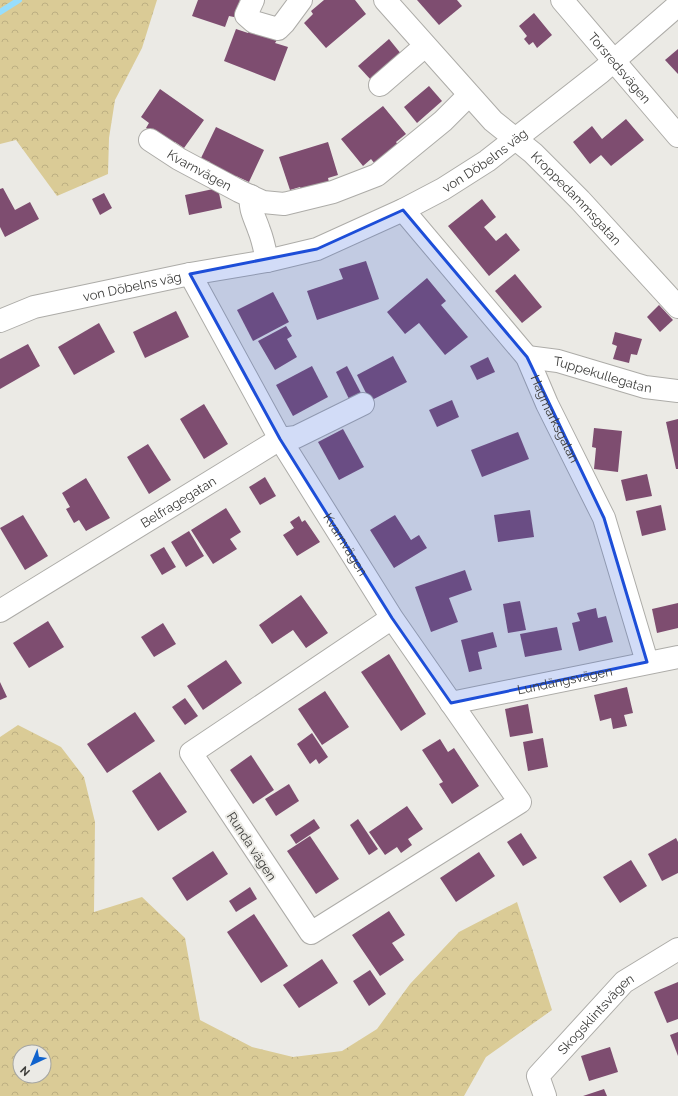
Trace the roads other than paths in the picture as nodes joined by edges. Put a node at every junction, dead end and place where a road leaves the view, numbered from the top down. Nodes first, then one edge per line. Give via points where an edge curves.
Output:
1 (253, 0) edge
2 (301, 0) edge
3 (385, 0) edge
4 (562, 0) edge
5 (672, 4) edge
6 (425, 46) junction
7 (615, 60) junction
8 (380, 85) dead end
9 (469, 95) junction
10 (678, 136) edge
11 (517, 138) junction
12 (150, 140) dead end
13 (251, 196) junction
14 (403, 210) junction
15 (267, 261) junction
16 (190, 274) junction
17 (678, 307) edge
18 (0, 321) edge
19 (527, 357) junction
20 (678, 391) edge
21 (363, 404) dead end
22 (280, 439) junction
23 (0, 611) edge
24 (392, 618) junction
25 (678, 657) edge
26 (647, 662) junction
27 (451, 703) junction
28 (520, 802) joint
29 (678, 949) edge
30 (545, 1096) edge

1 - 2 street via 246,14 254,22 278,29
3 - 6 street, Kroppedammsgatan
4 - 7 street, Torsredsvägen
5 - 7 street, von Döbelns väg
6 - 8 street
6 - 9 street, Kroppedammsgatan
7 - 10 street, Torsredsvägen
7 - 11 street, von Döbelns väg
9 - 11 street, Kroppedammsgatan via 493,121
9 - 13 street via 443,121 377,175 333,192 284,204 263,202
11 - 14 street, von Döbelns väg via 443,189
11 - 17 street, Kroppedammsgatan via 580,200
12 - 13 street, Kvarnvägen via 179,159
13 - 15 street via 252,215 259,230
14 - 15 street, von Döbelns väg via 317,249
14 - 19 street, Hagmarksgatan
15 - 16 street, von Döbelns väg
16 - 18 street, von Döbelns väg via 34,308
16 - 22 street, Kvarnvägen
19 - 20 street, Tuppekullegatan via 558,360 645,387
19 - 26 street, Hagmarksgatan via 604,518
21 - 22 street, Belfragegatan via 296,437
22 - 23 street, Belfragegatan
22 - 24 street, Kvarnvägen
24 - 27 street, Kvarnvägen
24 - 28 street, Runda vägen via 191,753 311,934
25 - 26 street, Lundängsvägen
26 - 27 street, Lundängsvägen
27 - 28 street, Kvarnvägen
29 - 30 street, Skogsklintsvägen via 624,982 538,1076

